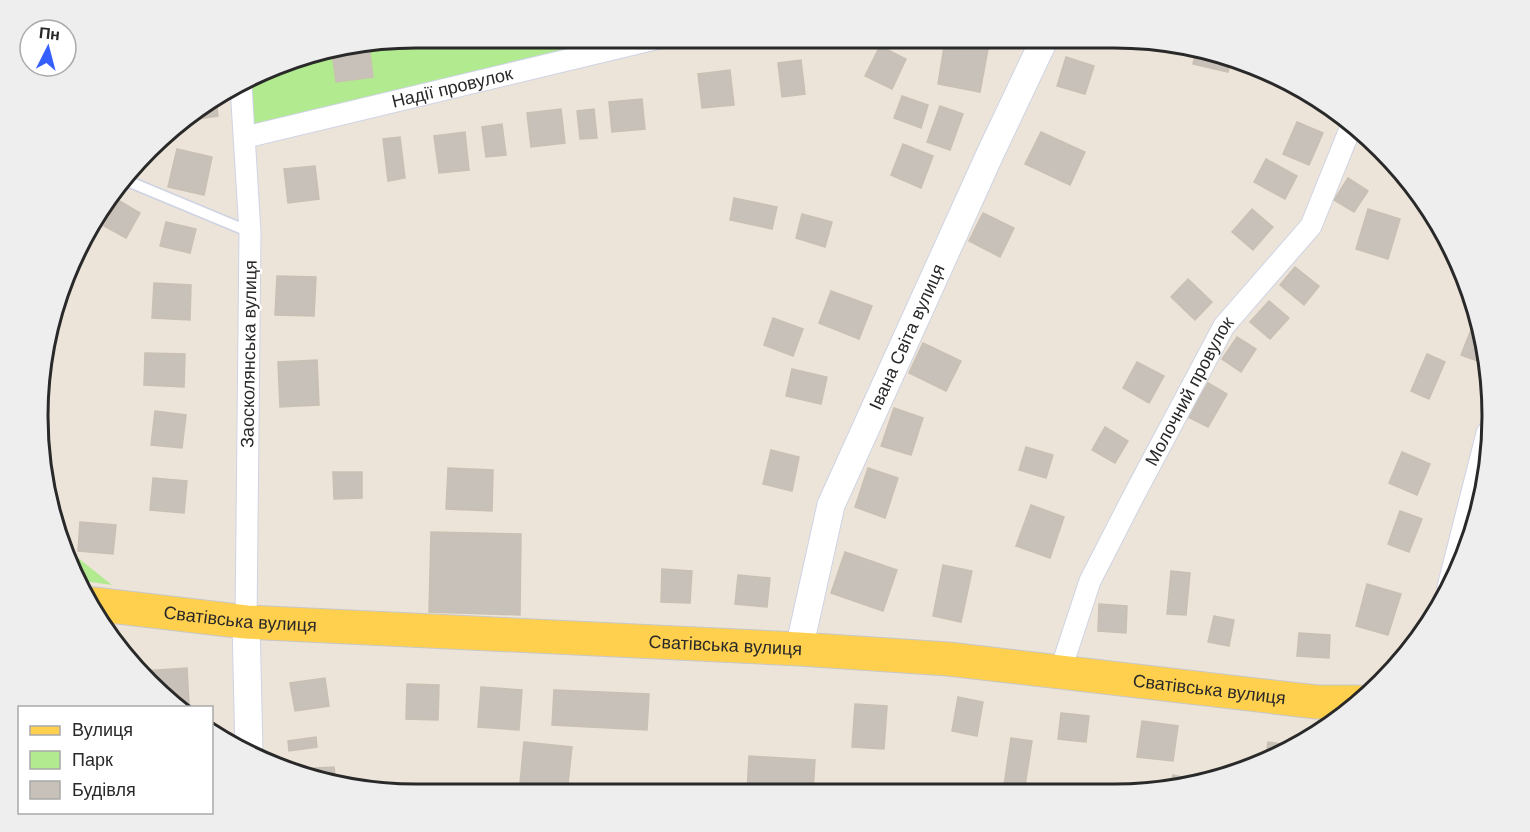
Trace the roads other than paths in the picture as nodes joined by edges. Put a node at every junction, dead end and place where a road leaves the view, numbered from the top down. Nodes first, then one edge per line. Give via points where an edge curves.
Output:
1 (617, 48) edge
2 (1040, 48) edge
3 (242, 92) edge
4 (1349, 132) edge
5 (246, 137) junction
6 (131, 183) edge
7 (250, 232) junction
8 (1479, 466) edge
9 (1461, 538) edge
10 (100, 605) edge
11 (246, 622) junction
12 (799, 649) junction
13 (1060, 672) junction
14 (1346, 702) edge
15 (249, 744) edge

1 - 5 street, Надії провулок
2 - 12 street, Івана Світа вулиця via 831,505
3 - 5 street, Заосколянська вулиця
4 - 13 street, Молочний провулок via 1311,226 1224,326 1090,581
5 - 7 street, Заосколянська вулиця
6 - 7 lane
7 - 11 street, Заосколянська вулиця
8 - 9 street
10 - 11 main road, Сватівська вулиця
11 - 12 main road, Сватівська вулиця
11 - 15 street
12 - 13 main road, Сватівська вулиця via 948,659
13 - 14 main road, Сватівська вулиця

